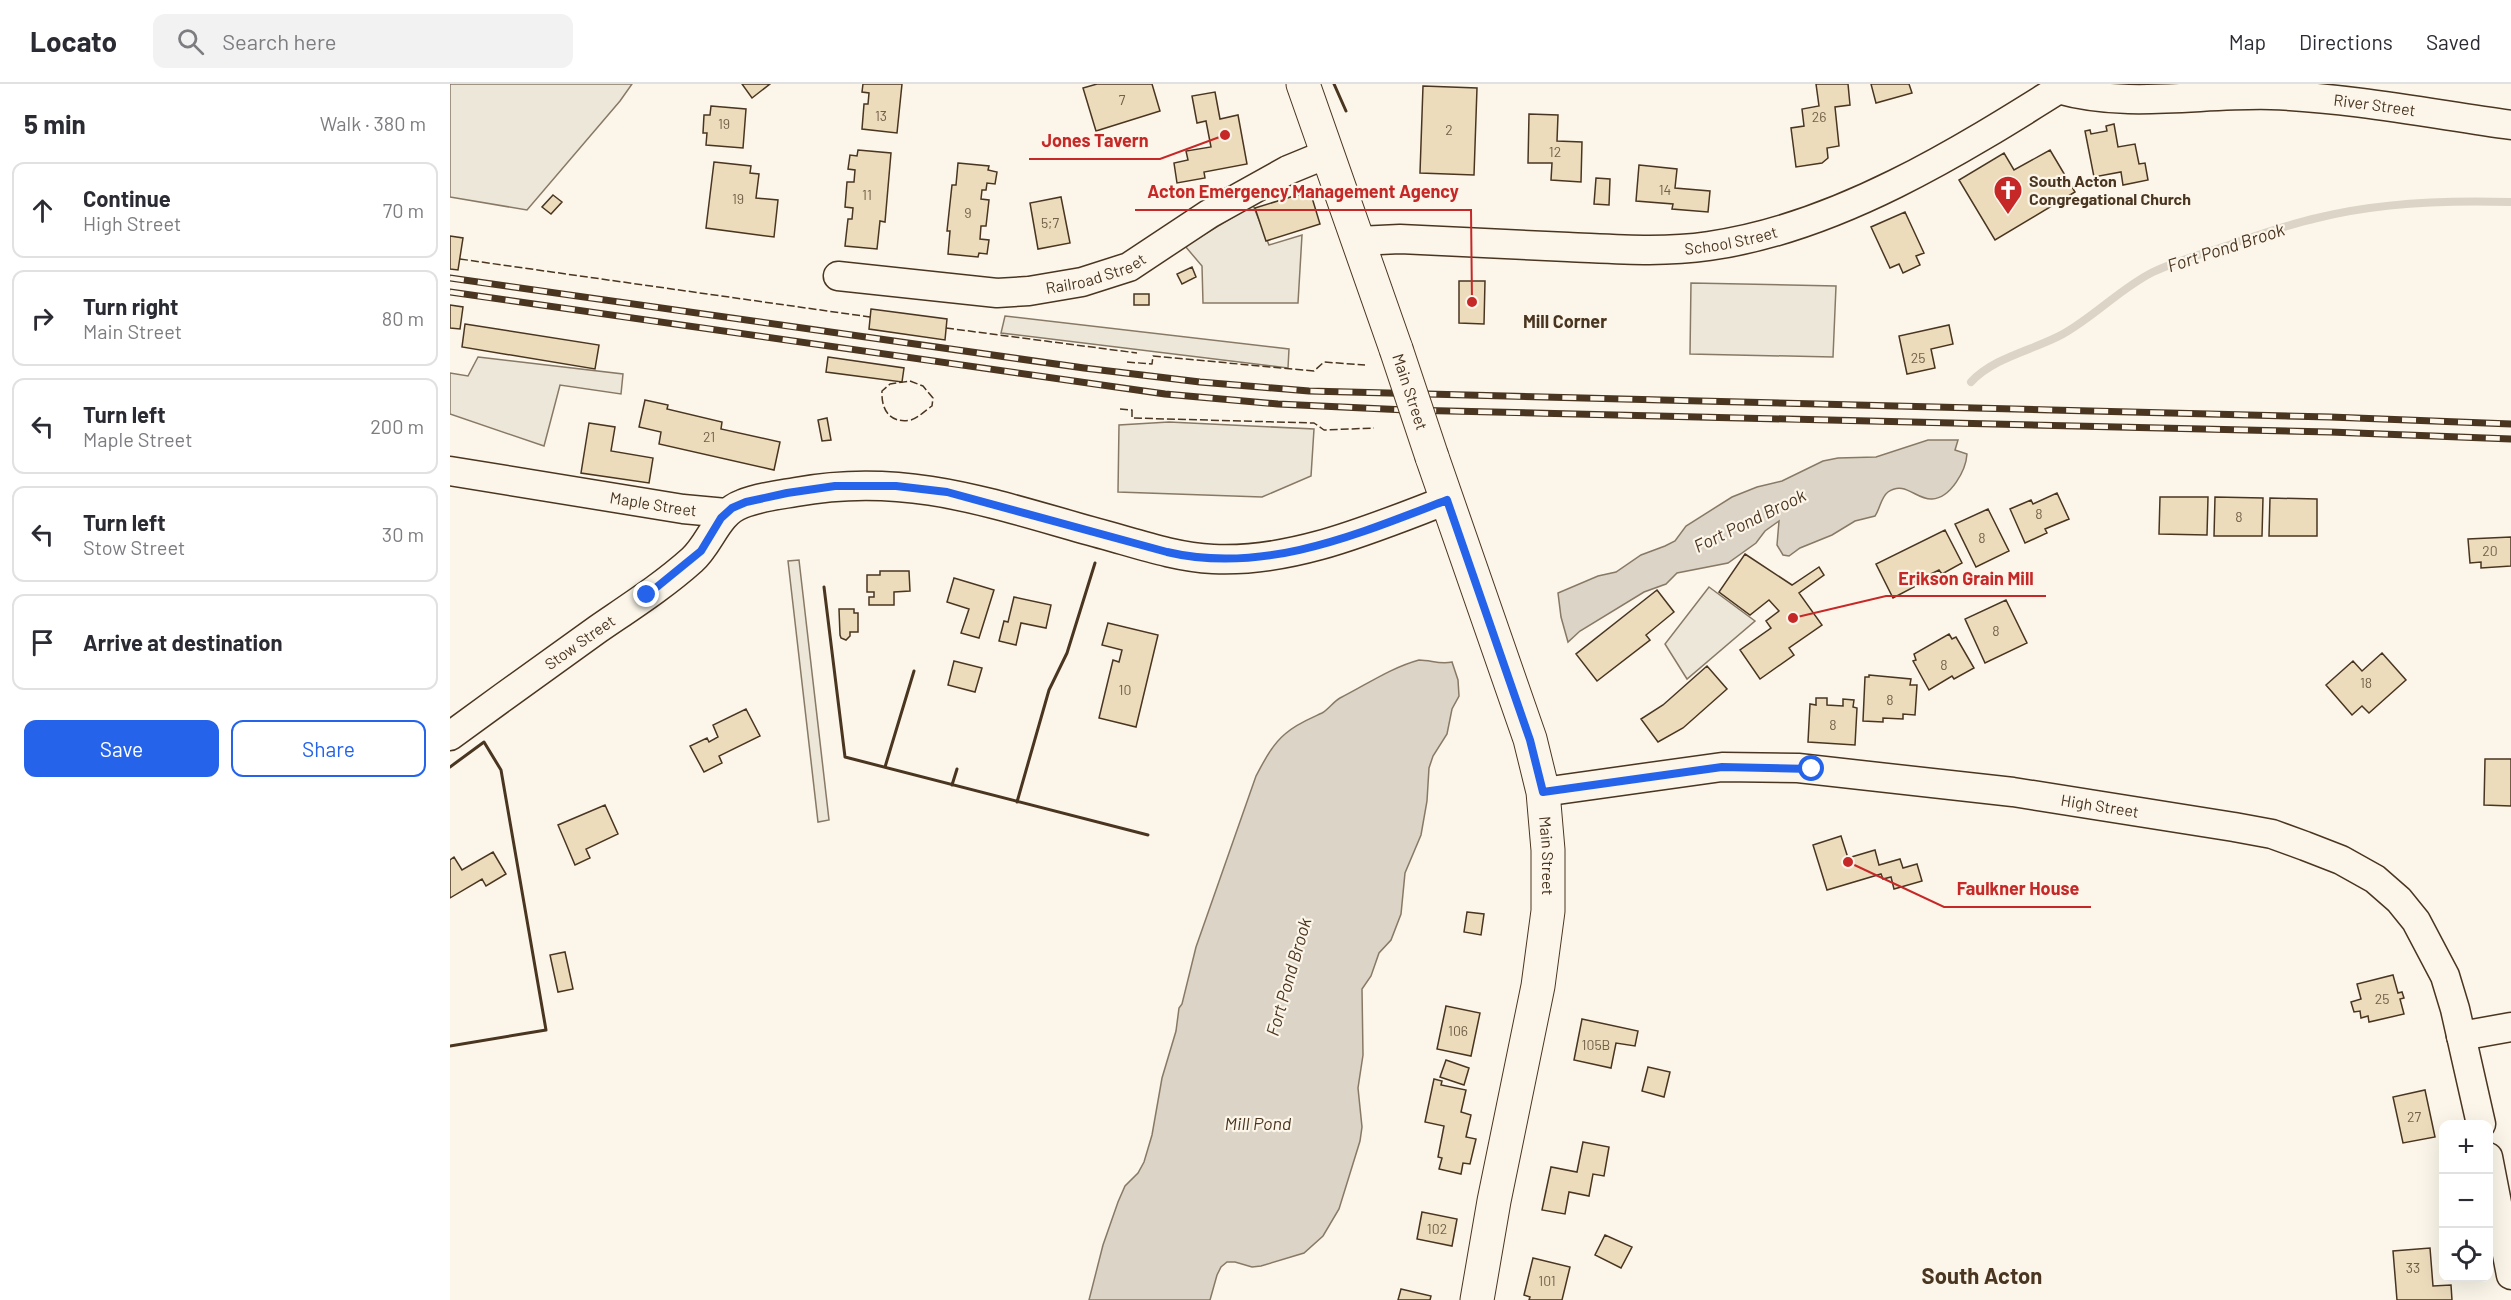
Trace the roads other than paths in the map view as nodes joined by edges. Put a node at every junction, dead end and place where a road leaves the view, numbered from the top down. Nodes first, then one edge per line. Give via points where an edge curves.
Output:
1 (1303, 84) edge
2 (2062, 87) edge
3 (2511, 125) edge
4 (1328, 154) junction
5 (1358, 241) junction
6 (838, 276) dead end
7 (450, 471) edge
8 (1447, 500) junction
9 (726, 513) junction
10 (450, 735) edge
11 (1543, 792) junction
12 (2511, 1027) edge
13 (2461, 1036) junction
14 (2480, 1120) edge
15 (2491, 1174) edge
16 (2511, 1275) edge
17 (1477, 1300) edge

1 - 4 main road, Main Street
2 - 3 street, River Street via 2086,96 2113,99 2297,97
2 - 5 street, School Street via 1957,150 1858,202 1823,217 1744,239 1655,250 1400,239
4 - 5 main road, Main Street
4 - 6 street, Railroad Street via 1288,170 1209,214 1129,267 1082,282 997,293
5 - 8 main road, Main Street, bridge
7 - 9 street, Maple Street
8 - 9 street via 1302,550 1227,559 1181,555 993,503 908,487 810,489 746,502
8 - 11 main road, Main Street via 1530,740
9 - 10 street, Stow Street via 706,545 681,569
11 - 13 street, High Street via 1697,769 1790,767 1990,789 2272,834 2341,860 2375,879 2399,900 2421,930 2445,976
11 - 17 main road, Main Street via 1549,865 1543,955
12 - 13 street
13 - 14 street, High Street
15 - 16 street

